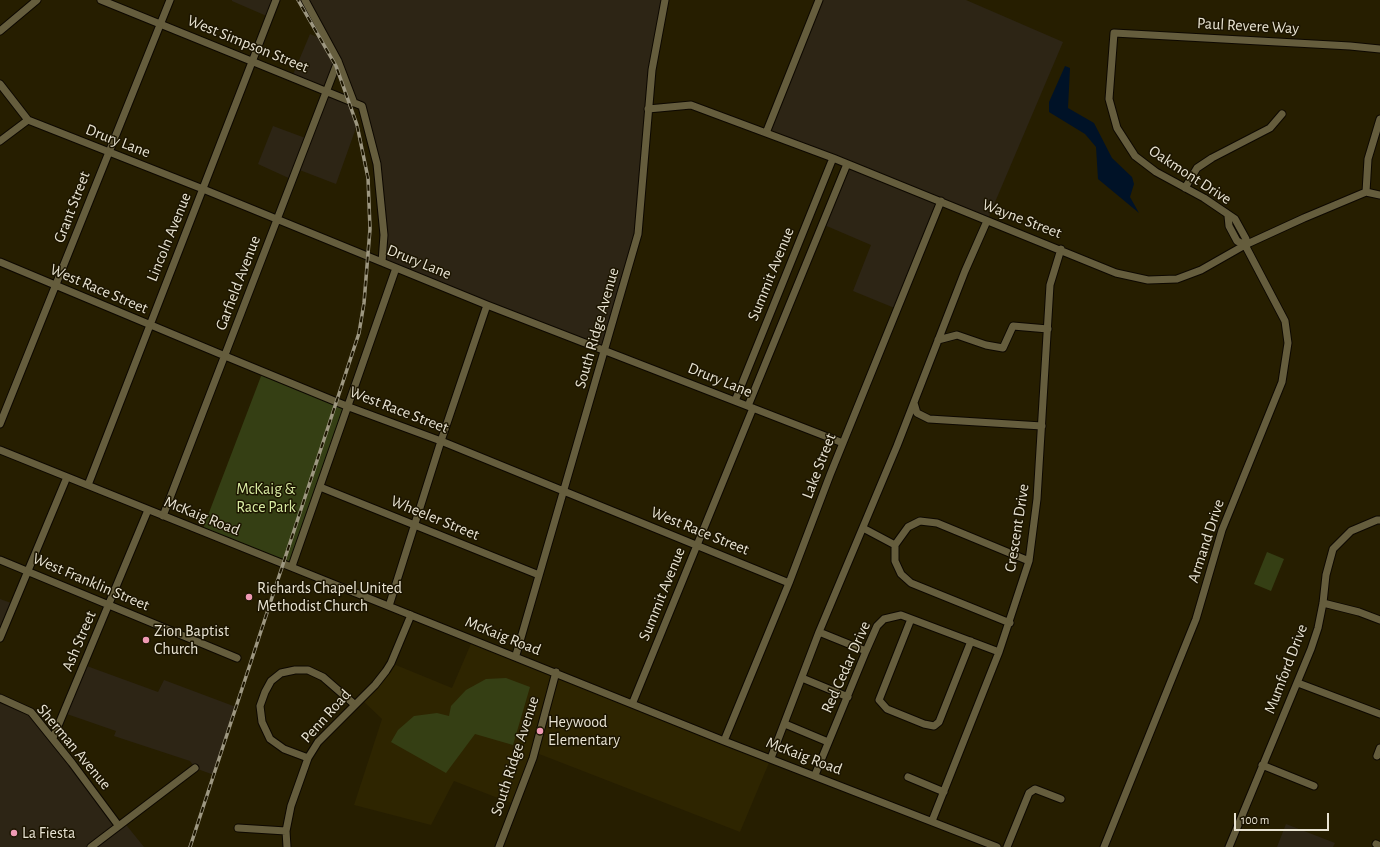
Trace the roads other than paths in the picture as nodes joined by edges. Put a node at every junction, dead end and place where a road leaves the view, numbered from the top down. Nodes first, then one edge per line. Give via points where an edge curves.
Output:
1 (38, 0) edge
2 (101, 0) edge
3 (170, 0) edge
4 (276, 0) edge
5 (305, 0) edge
6 (665, 0) edge
7 (819, 0) edge
8 (160, 24) junction
9 (0, 31) edge
10 (1114, 33) joint
11 (1380, 49) edge
12 (338, 61) junction
13 (252, 62) junction
14 (0, 84) edge
15 (326, 91) junction
16 (354, 102) junction
17 (648, 109) junction
18 (1282, 114) dead end
19 (1380, 119) edge
20 (28, 120) junction
21 (766, 133) junction
22 (0, 141) edge
23 (108, 152) junction
24 (833, 158) junction
25 (847, 164) junction
26 (1185, 188) junction
27 (203, 189) junction
28 (1366, 192) junction
29 (1380, 195) edge
30 (940, 201) junction
31 (278, 220) junction
32 (987, 221) junction
33 (1245, 245) junction
34 (1061, 249) junction
35 (0, 262) edge
36 (382, 262) junction
37 (396, 268) junction
38 (57, 286) junction
39 (487, 305) junction
40 (149, 325) junction
41 (1048, 329) junction
42 (938, 340) junction
43 (605, 350) junction
44 (225, 356) junction
45 (735, 401) junction
46 (914, 402) junction
47 (349, 406) junction
48 (750, 407) junction
49 (0, 424) edge
50 (1042, 426) junction
51 (441, 441) junction
52 (843, 443) junction
53 (0, 450) edge
54 (67, 477) junction
55 (88, 485) junction
56 (320, 487) junction
57 (565, 491) junction
58 (148, 510) junction
59 (163, 516) junction
60 (1380, 520) edge
61 (415, 524) junction
62 (863, 528) junction
63 (697, 544) junction
64 (895, 545) junction
65 (0, 560) edge
66 (1029, 561) junction
67 (292, 566) junction
68 (28, 571) junction
69 (539, 575) junction
70 (789, 582) junction
71 (1323, 603) junction
72 (109, 606) junction
73 (389, 606) junction
74 (411, 615) junction
75 (911, 618) junction
76 (1380, 620) edge
77 (1010, 622) junction
78 (819, 632) junction
79 (0, 638) edge
80 (971, 641) junction
81 (866, 651) junction
82 (999, 652) junction
83 (516, 656) junction
84 (237, 658) dead end
85 (556, 672) junction
86 (802, 678) junction
87 (1298, 683) junction
88 (848, 697) junction
89 (0, 698) edge
90 (633, 702) junction
91 (354, 704) junction
92 (1380, 714) edge
93 (785, 724) junction
94 (53, 738) junction
95 (724, 741) junction
96 (828, 742) junction
97 (1380, 748) edge
98 (1377, 756) dead end
99 (308, 758) junction
100 (771, 758) junction
101 (1262, 765) junction
102 (195, 768) dead end
103 (815, 775) junction
104 (908, 777) dead end
105 (1314, 786) dead end
106 (944, 792) junction
107 (1061, 799) dead end
108 (932, 821) junction
109 (118, 825) junction
110 (238, 828) dead end
111 (286, 831) junction
112 (91, 847) edge
113 (287, 847) edge
114 (499, 847) edge
115 (997, 847) edge
116 (1007, 847) edge
117 (1104, 847) edge
118 (1228, 847) edge

1 - 9 street
2 - 8 street, West Simpson Street
3 - 8 street, Grant Street
4 - 13 street, Lincoln Avenue
5 - 12 street
6 - 17 street, South Ridge Avenue via 652,70
7 - 21 street
8 - 13 street, West Simpson Street
8 - 23 street, Grant Street
10 - 11 street, Paul Revere Way
10 - 26 street, Oakmont Drive via 1109,99 1117,128 1135,156 1156,172
12 - 15 street, Garfield Avenue
12 - 16 street
13 - 15 street, West Simpson Street
13 - 27 street, Lincoln Avenue
14 - 20 street
15 - 16 street, West Simpson Street
15 - 31 street, Garfield Avenue
16 - 36 street, West Simpson Street via 362,106 378,164 384,234
17 - 21 street, Wayne Street via 691,105
17 - 43 street, South Ridge Avenue via 638,234
18 - 26 street via 1270,128 1197,168
19 - 28 street via 1368,159
20 - 22 street
20 - 23 street, Drury Lane
21 - 24 street, Wayne Street
23 - 27 street, Drury Lane
23 - 38 street, Grant Street
24 - 25 street, Wayne Street
24 - 45 street, Summit Avenue
25 - 30 street, Wayne Street
25 - 48 street, Summit Avenue
26 - 33 street, Oakmont Drive via 1235,219 1246,239
27 - 31 street, Drury Lane
27 - 40 street, Lincoln Avenue
28 - 29 street
28 - 33 street, Wayne Street
30 - 32 street, Wayne Street
30 - 52 street, Lake Street
31 - 36 street, Drury Lane
31 - 44 street, Garfield Avenue
32 - 34 street, Wayne Street
32 - 42 street
33 - 34 street, Wayne Street via 1200,270 1177,279 1148,280 1116,273
33 - 117 street, Armand Drive via 1285,321 1288,343 1282,382 1222,530 1196,619
34 - 41 street, Crescent Drive via 1050,285
35 - 38 street, West Race Street
36 - 37 street, Drury Lane
37 - 39 street, Drury Lane
37 - 47 street
38 - 40 street, West Race Street
38 - 49 street, Grant Street
39 - 43 street, Drury Lane
39 - 51 street
40 - 44 street, West Race Street
40 - 55 street, Lincoln Avenue
41 - 42 street via 1013,326 1003,348 957,335
41 - 50 street, Crescent Drive
42 - 46 street
43 - 45 street, Drury Lane
43 - 57 street, South Ridge Avenue
44 - 47 street, West Race Street
44 - 59 street, Garfield Avenue
45 - 48 street, Drury Lane
46 - 50 street via 917,413 929,419
46 - 62 street
47 - 51 street, West Race Street
47 - 56 street
48 - 52 street, Drury Lane
48 - 63 street, Summit Avenue
50 - 66 street, Crescent Drive via 1037,500
51 - 57 street, West Race Street
51 - 61 street
52 - 70 street, Lake Street
53 - 54 street, McKaig Road
54 - 55 street, McKaig Road
54 - 68 street
55 - 58 street, McKaig Road
56 - 61 street, Wheeler Street
56 - 67 street
57 - 63 street, West Race Street
57 - 69 street, South Ridge Avenue
58 - 59 street, McKaig Road
58 - 72 street, Ash Street
59 - 67 street, McKaig Road
60 - 71 street, Mumford Drive via 1351,531 1333,549 1326,575
61 - 69 street, Wheeler Street
61 - 73 street
62 - 64 street
62 - 78 street
63 - 70 street, West Race Street
63 - 90 street, Summit Avenue
64 - 66 street via 908,527 920,521 938,523
64 - 77 street via 895,561 901,574 911,583
65 - 68 street, West Franklin Street
66 - 77 street, Crescent Drive
67 - 73 street, McKaig Road
68 - 72 street, West Franklin Street
68 - 79 street
69 - 83 street, South Ridge Avenue
70 - 95 street, Lake Street
71 - 76 street
71 - 87 street, Mumford Drive via 1318,628
72 - 84 street, West Franklin Street
72 - 94 street, Ash Street
73 - 74 street, McKaig Road
74 - 83 street, McKaig Road
74 - 91 street, Penn Road via 391,663 375,685
75 - 80 street, Red Cedar Drive
75 - 80 street via 879,700 887,709 917,721 934,726 938,722
75 - 81 street, Red Cedar Drive via 901,615 884,619 877,626
77 - 82 street, Crescent Drive
78 - 81 street
78 - 86 street
80 - 82 street, Red Cedar Drive
81 - 88 street, Red Cedar Drive
82 - 106 street, Crescent Drive
83 - 85 street, McKaig Road
85 - 90 street, McKaig Road
85 - 114 street, South Ridge Avenue via 532,758
86 - 88 street
86 - 93 street
87 - 92 street
87 - 101 street, Mumford Drive
88 - 96 street, Red Cedar Drive
89 - 94 street, Sherman Avenue via 31,712
90 - 95 street, McKaig Road
91 - 99 street, Penn Road via 318,742
91 - 99 street via 323,677 308,670 281,674 271,681 260,706 262,722 270,739 284,749
93 - 96 street
93 - 100 street
94 - 109 street, Sherman Avenue
95 - 100 street, McKaig Road
96 - 103 street, Red Cedar Drive
97 - 98 street
99 - 111 street, Penn Road via 291,806
100 - 103 street, McKaig Road
101 - 105 street
101 - 118 street, Mumford Drive
102 - 109 street
103 - 108 street, McKaig Road
104 - 106 street
106 - 108 street, Crescent Drive
107 - 116 street via 1035,789 1029,793
108 - 115 street, McKaig Road
109 - 112 street
110 - 111 street
111 - 113 street, Penn Road

